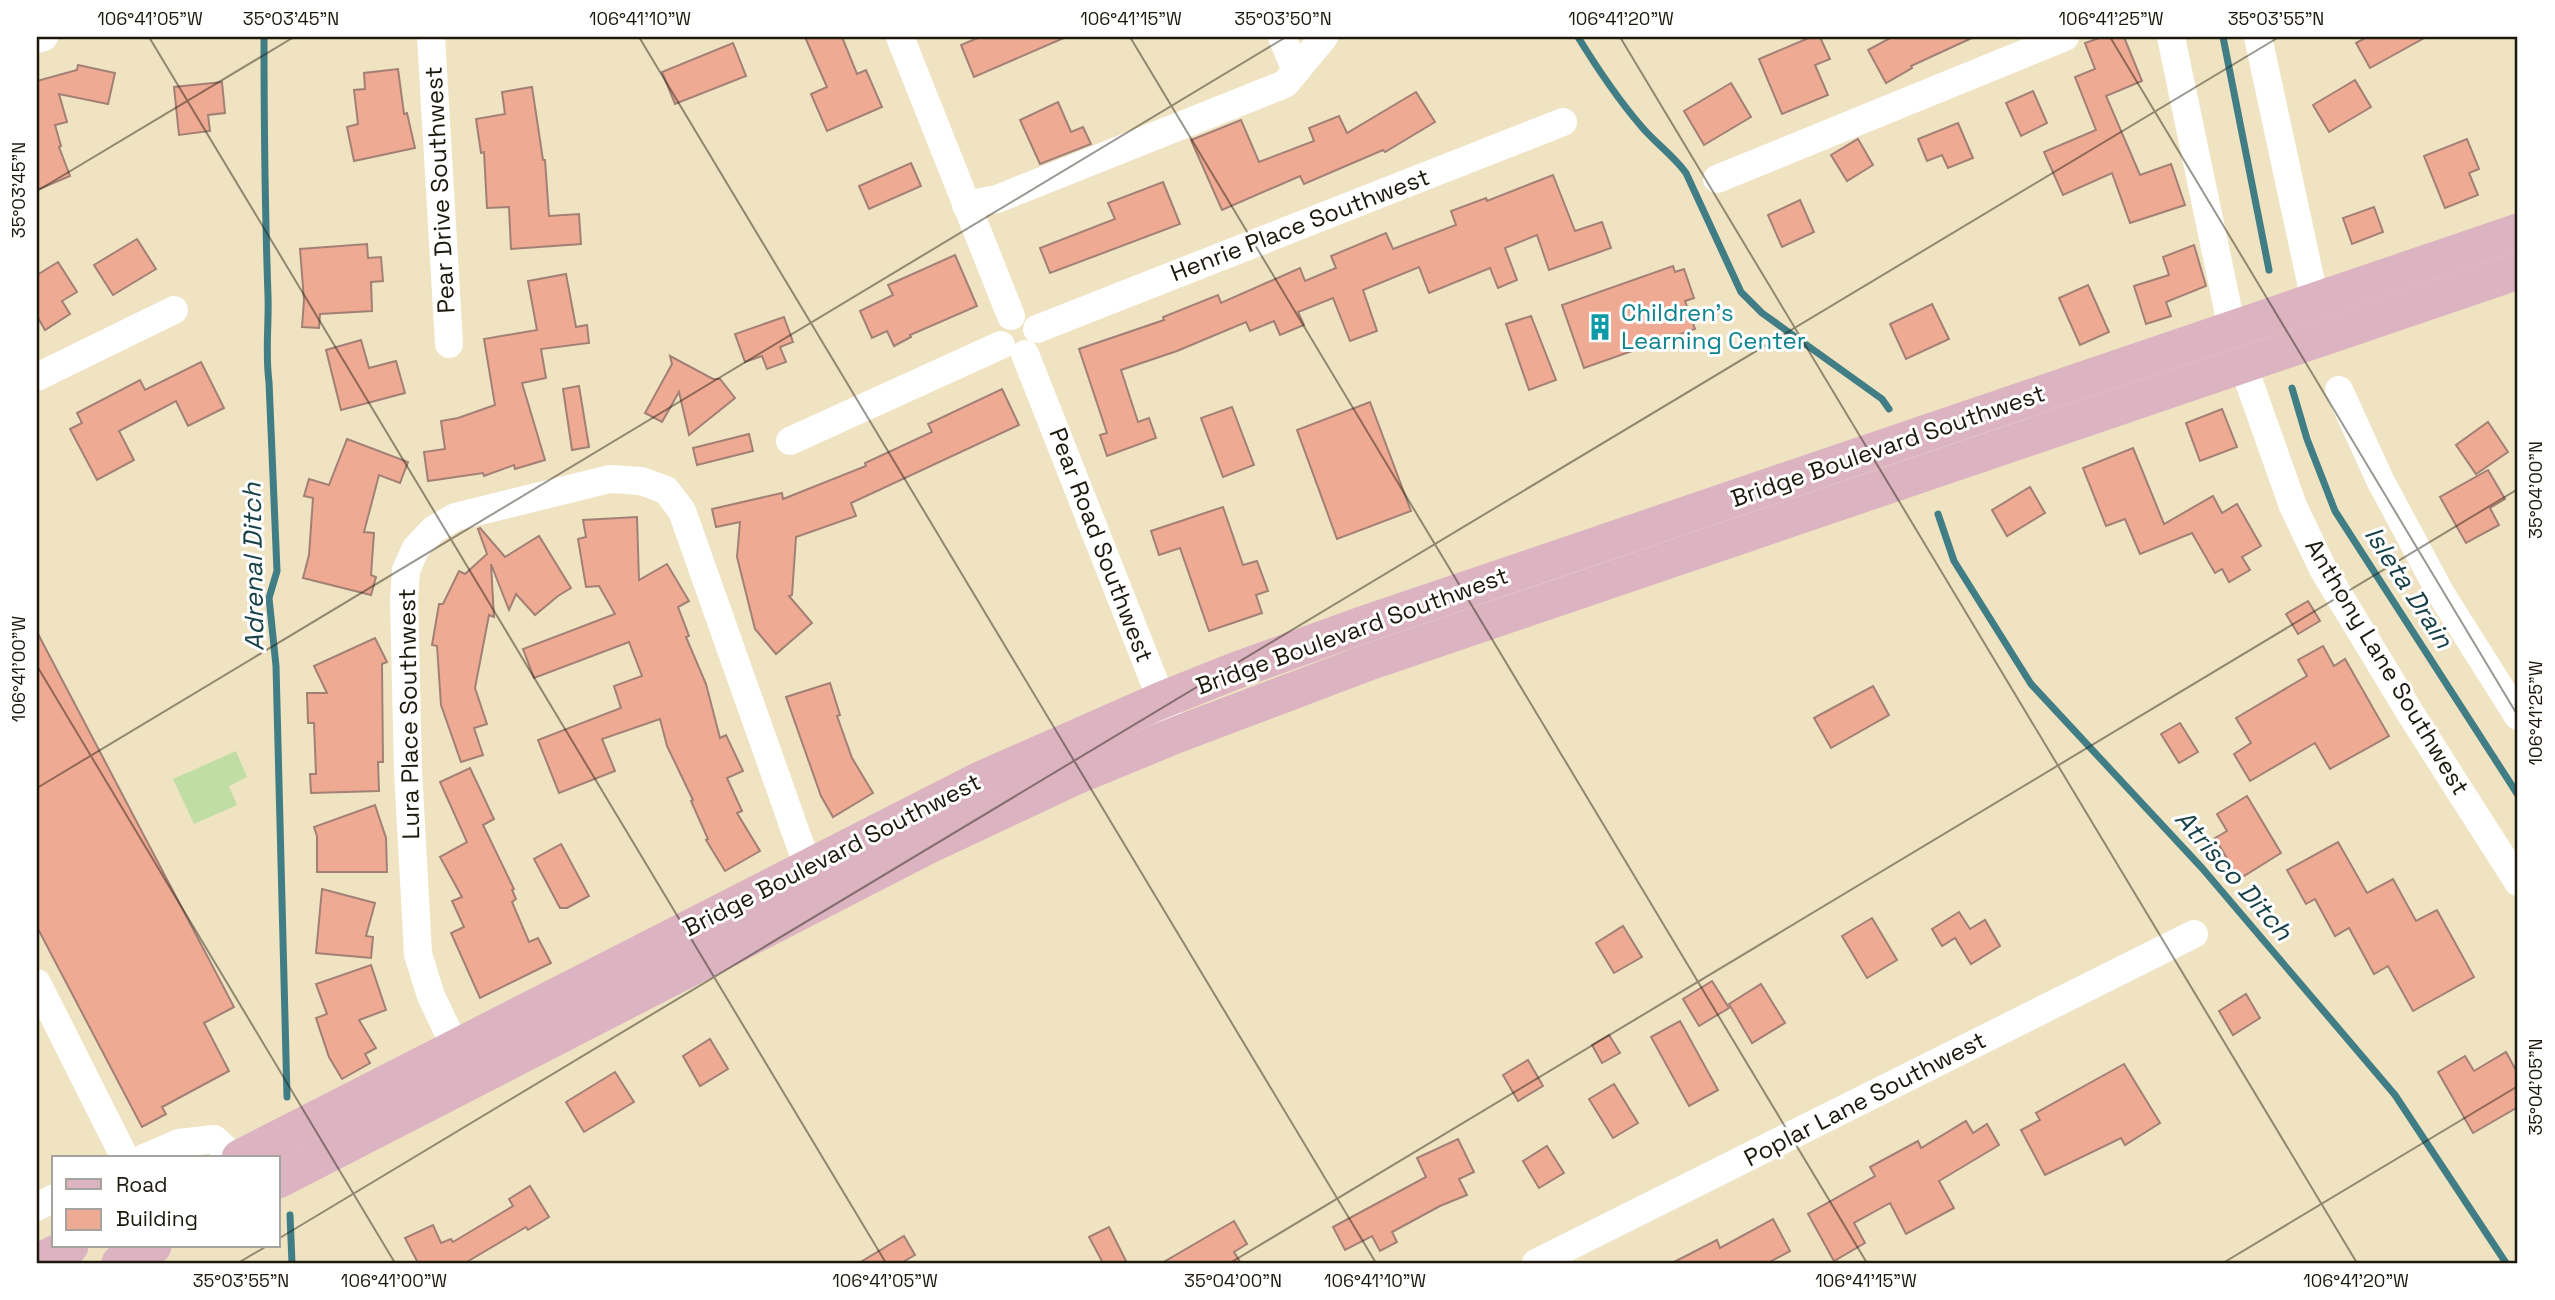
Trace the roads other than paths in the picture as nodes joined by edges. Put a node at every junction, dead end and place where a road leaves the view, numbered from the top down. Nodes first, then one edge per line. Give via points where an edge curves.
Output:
1 (44, 37) edge
2 (431, 37) edge
3 (900, 37) edge
4 (1282, 37) edge
5 (1324, 37) edge
6 (2065, 37) edge
7 (2171, 37) edge
8 (2258, 37) edge
9 (37, 39) edge
10 (1296, 71) junction
11 (1563, 122) dead end
12 (1717, 179) dead end
13 (966, 205) junction
14 (2518, 232) edge
15 (2518, 271) edge
16 (2315, 301) junction
17 (174, 310) dead end
18 (1011, 316) junction
19 (1037, 328) junction
20 (2232, 329) junction
21 (449, 344) dead end
22 (1013, 349) junction
23 (2243, 365) junction
24 (37, 377) edge
25 (2339, 390) dead end
26 (790, 441) dead end
27 (1162, 700) junction
28 (2518, 716) edge
29 (1176, 735) junction
30 (808, 867) junction
31 (2518, 882) edge
32 (2194, 934) dead end
33 (37, 984) edge
34 (455, 1047) junction
35 (471, 1081) junction
36 (124, 1156) edge
37 (149, 1156) edge
38 (235, 1156) edge
39 (242, 1156) edge
40 (280, 1179) edge
41 (66, 1248) edge
42 (149, 1248) edge
43 (37, 1263) edge
44 (120, 1263) edge
45 (1536, 1263) edge

1 - 9 street
2 - 21 street, Pear Drive Southwest
3 - 13 street
4 - 10 street
5 - 10 street
6 - 12 street
7 - 20 street
8 - 16 street
10 - 13 street via 1285,84 997,199
11 - 19 street, Henrie Place Southwest
13 - 18 street
14 - 16 main road, Bridge Boulevard Southwest
15 - 23 main road, Bridge Boulevard Southwest
16 - 20 main road, Bridge Boulevard Southwest
17 - 24 street
18 - 19 street via 1030,318
18 - 22 street via 999,332
19 - 22 street via 1037,341
20 - 27 main road, Bridge Boulevard Southwest via 1362,625
22 - 26 street
22 - 27 street, Pear Road Southwest
23 - 29 main road, Bridge Boulevard Southwest via 1369,662
23 - 31 street, Anthony Lane Southwest via 2293,506 2323,569
25 - 28 street via 2380,480 2441,594
27 - 29 street, Pear Road Southwest
27 - 30 main road, Bridge Boulevard Southwest via 980,780
29 - 35 main road, Bridge Boulevard Southwest via 927,846
30 - 34 main road, Bridge Boulevard Southwest
30 - 34 street, Lura Place Southwest via 682,511 666,490 641,481 610,479 456,517 433,530 416,548 406,569 404,600 418,954
32 - 45 street, Poplar Lane Southwest
33 - 36 street
34 - 35 street, Lura Place Southwest
34 - 39 main road, Bridge Boulevard Southwest
35 - 40 main road, Bridge Boulevard Southwest
37 - 38 street via 179,1143 214,1139
41 - 43 main road
42 - 44 main road

